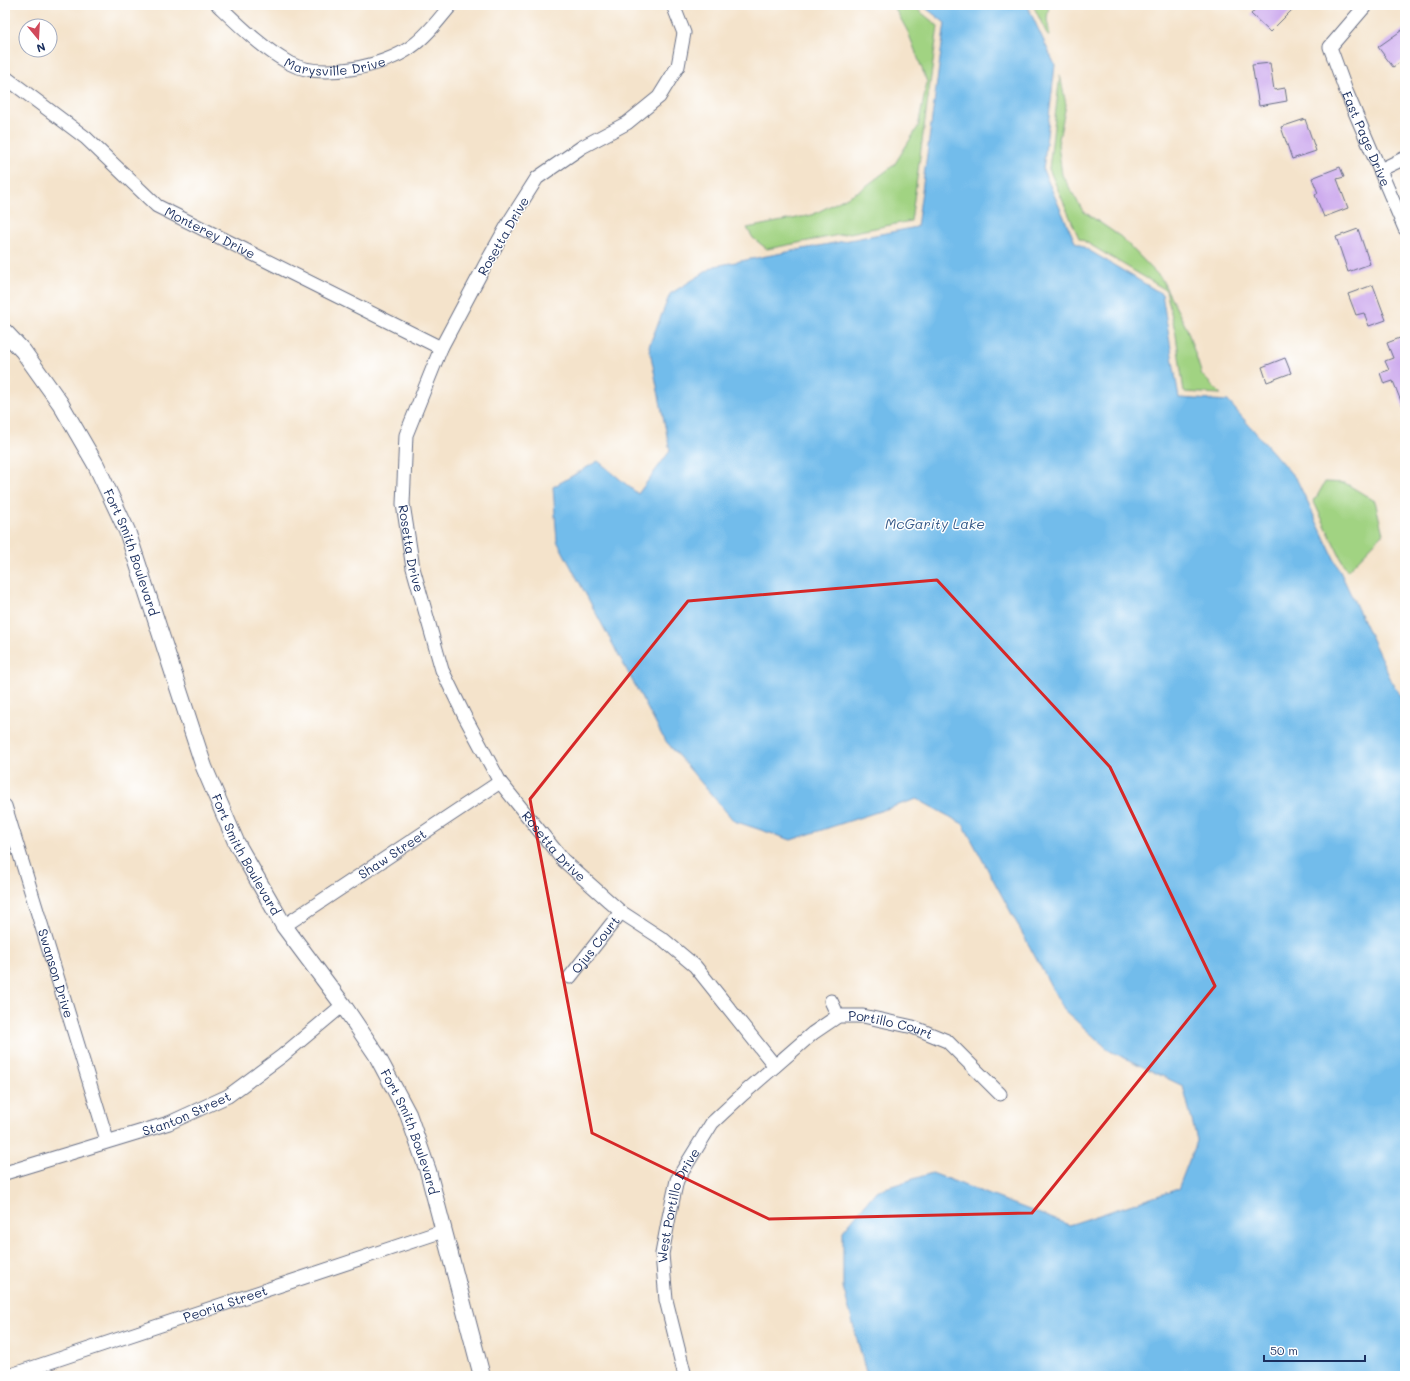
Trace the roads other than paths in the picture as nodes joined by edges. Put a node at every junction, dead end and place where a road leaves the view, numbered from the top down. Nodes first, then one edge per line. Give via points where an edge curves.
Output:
1 (218, 5) edge
2 (451, 5) edge
3 (673, 5) edge
4 (1366, 5) edge
5 (5, 77) edge
6 (1405, 158) edge
7 (1380, 170) junction
8 (1405, 229) edge
9 (5, 332) edge
10 (441, 348) junction
11 (500, 782) junction
12 (5, 806) edge
13 (621, 912) junction
14 (284, 926) junction
15 (570, 977) dead end
16 (831, 1001) dead end
17 (343, 1005) junction
18 (838, 1016) junction
19 (775, 1066) junction
20 (1000, 1094) dead end
21 (107, 1140) junction
22 (5, 1173) edge
23 (443, 1231) junction
24 (8, 1376) edge
25 (482, 1376) edge
26 (685, 1376) edge

1 - 2 street, Marysville Drive via 264,46 290,64 318,70 339,70 384,62 411,47
3 - 10 street, Rosetta Drive via 684,33 678,66 659,97 627,123 582,147 537,178 511,219
4 - 7 street, East Page Drive via 1330,47 1348,97
5 - 10 street, Monterey Drive via 86,138 157,206
6 - 7 street
7 - 8 street, East Page Drive
9 - 14 street, Fort Smith Boulevard via 23,351 60,403 96,465 127,531 204,767 236,842
10 - 11 street, Rosetta Drive via 406,435 403,504 413,568 442,670
11 - 13 street, Rosetta Drive via 563,860
11 - 14 street, Shaw Street
12 - 21 street, Swanson Drive
13 - 15 street, Ojus Court
13 - 19 street, Rosetta Drive via 664,940 695,966
14 - 17 street, Fort Smith Boulevard
16 - 18 street
17 - 21 street, Stanton Street via 282,1056 228,1096 169,1123
17 - 23 street, Fort Smith Boulevard via 376,1054 408,1114 428,1171
18 - 19 street, Portillo Court via 813,1033
18 - 20 street, Portillo Court via 863,1016 913,1027 947,1041
19 - 26 street, West Portillo Drive via 712,1123 677,1180 662,1254 666,1300
21 - 22 street, Stanton Street
23 - 24 street, Peoria Street
23 - 25 street, Fort Smith Boulevard

